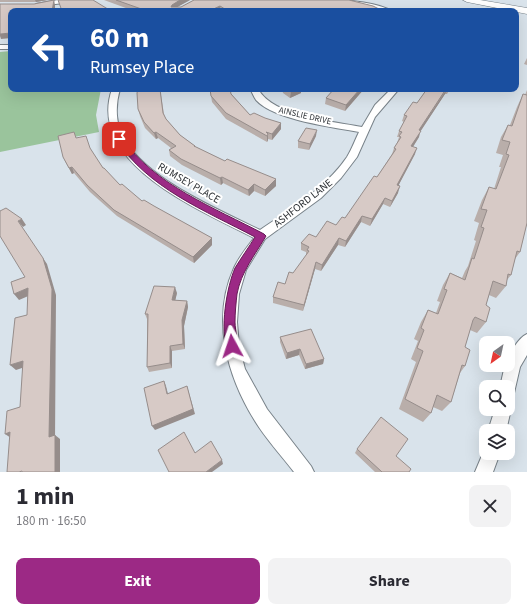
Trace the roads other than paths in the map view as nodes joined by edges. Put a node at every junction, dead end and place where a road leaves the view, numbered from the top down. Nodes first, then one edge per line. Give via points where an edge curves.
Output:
1 (72, 0) edge
2 (337, 0) edge
3 (467, 0) edge
4 (30, 5) edge
5 (376, 8) edge
6 (511, 8) edge
7 (115, 92) edge
8 (256, 92) edge
9 (392, 92) edge
10 (365, 130) junction
11 (261, 236) junction
12 (527, 341) edge
13 (510, 380) edge
14 (488, 460) edge
15 (305, 472) edge
16 (484, 472) edge

1 - 4 street
2 - 5 street
3 - 6 main road
7 - 11 street, RUMSEY PLACE via 112,107 114,126 119,139 140,165 178,192
8 - 10 street, AINSLIE DRIVE via 259,99 279,111
9 - 10 street, ASHFORD LANE via 378,107
10 - 11 street, ASHFORD LANE via 352,156 337,176 317,195
11 - 15 street, ASHFORD LANE via 240,269 232,294 232,346 238,370 261,415
12 - 13 street via 513,365
14 - 16 street

